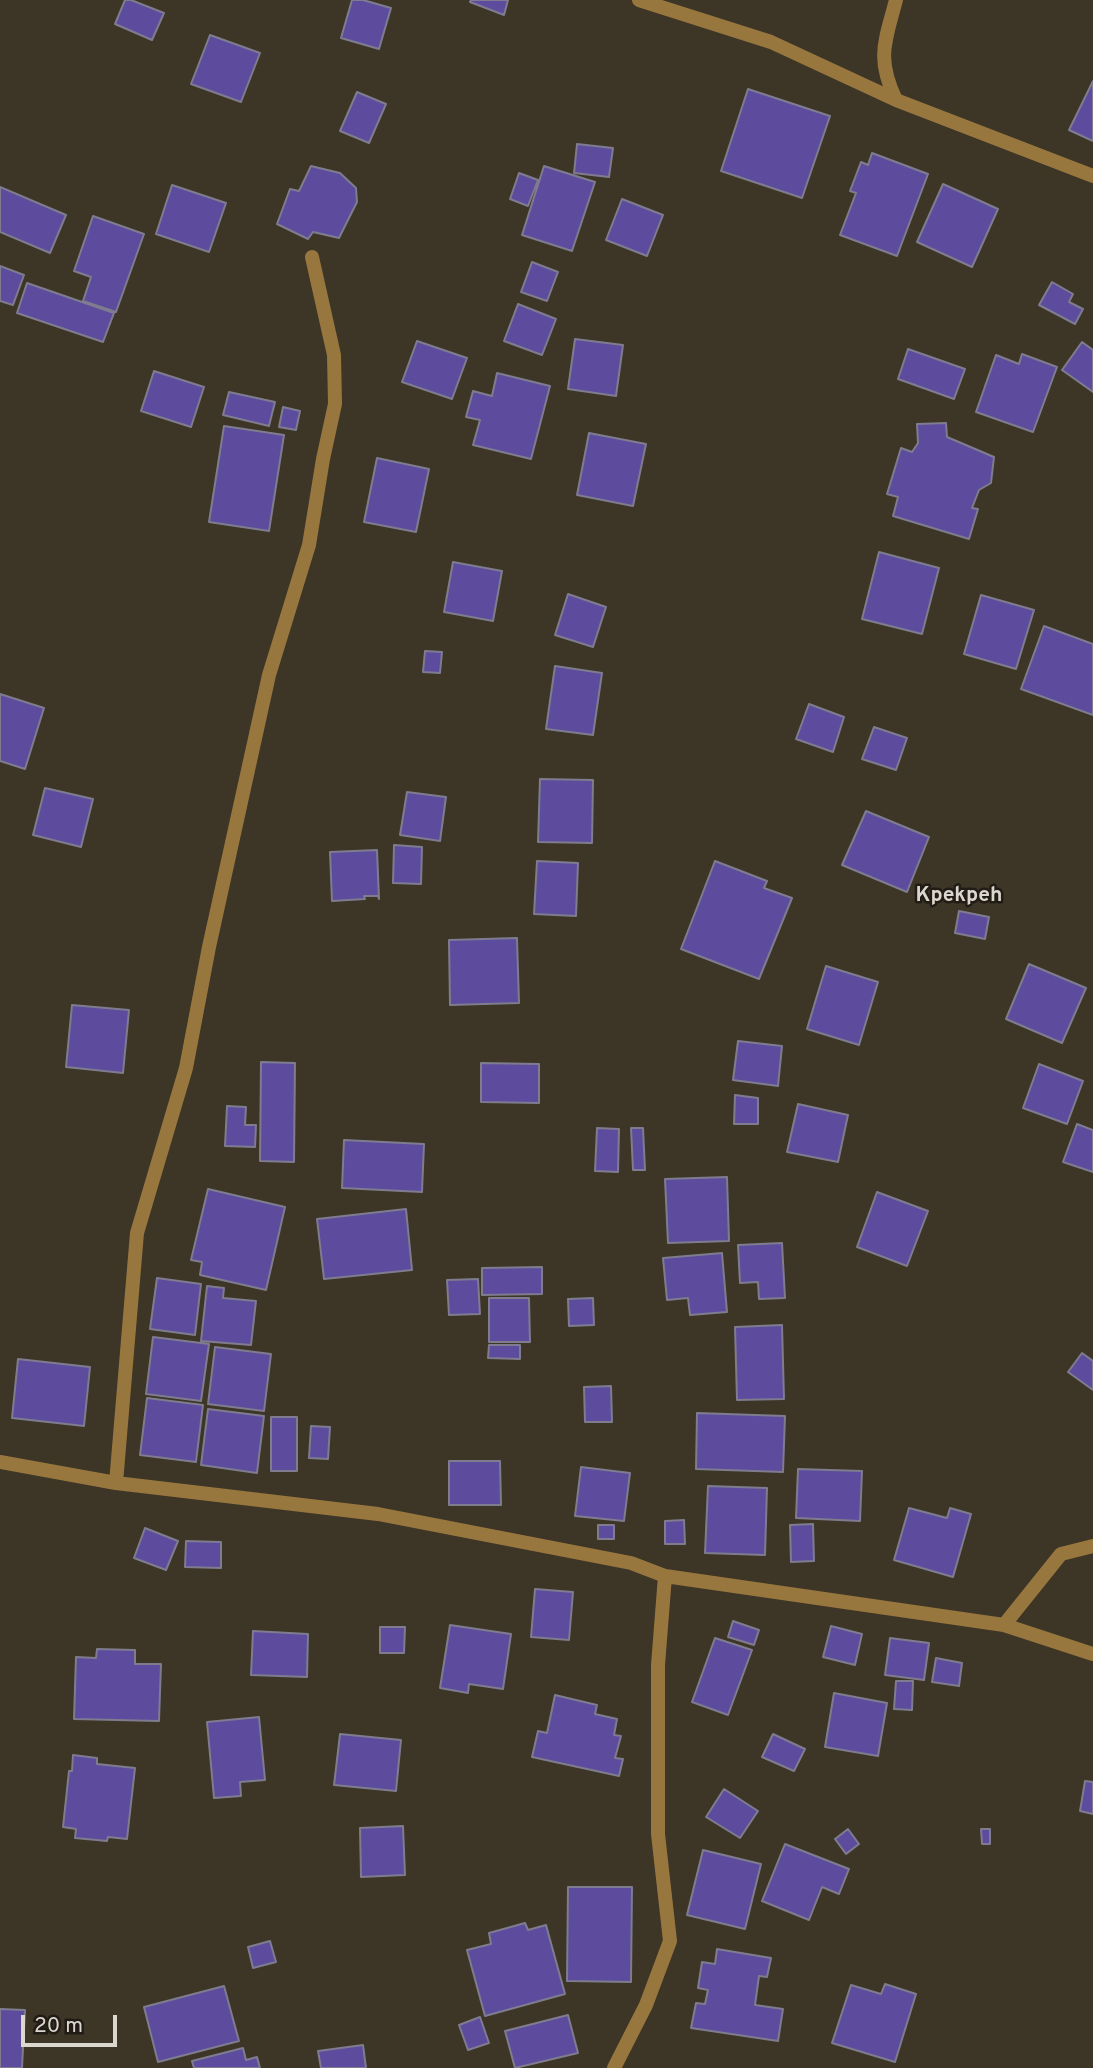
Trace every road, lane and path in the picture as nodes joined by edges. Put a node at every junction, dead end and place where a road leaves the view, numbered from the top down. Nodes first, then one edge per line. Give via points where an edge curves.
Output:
1 (639, 0) edge
2 (896, 0) edge
3 (896, 100) junction
4 (1093, 176) edge
5 (312, 257) dead end
6 (0, 1462) edge
7 (116, 1483) junction
8 (1093, 1546) edge
9 (665, 1576) junction
10 (1004, 1625) junction
11 (1093, 1654) edge
12 (614, 2068) edge

1 - 3 street via 771,42
2 - 3 street via 883,65
3 - 4 street
5 - 7 street via 334,355 335,404 309,545 269,675 186,1068 137,1233
6 - 7 street
7 - 9 street via 378,1514 631,1563
8 - 10 street via 1060,1554
9 - 10 street
9 - 12 street via 658,1665 657,1834 670,1941 646,2005
10 - 11 street

